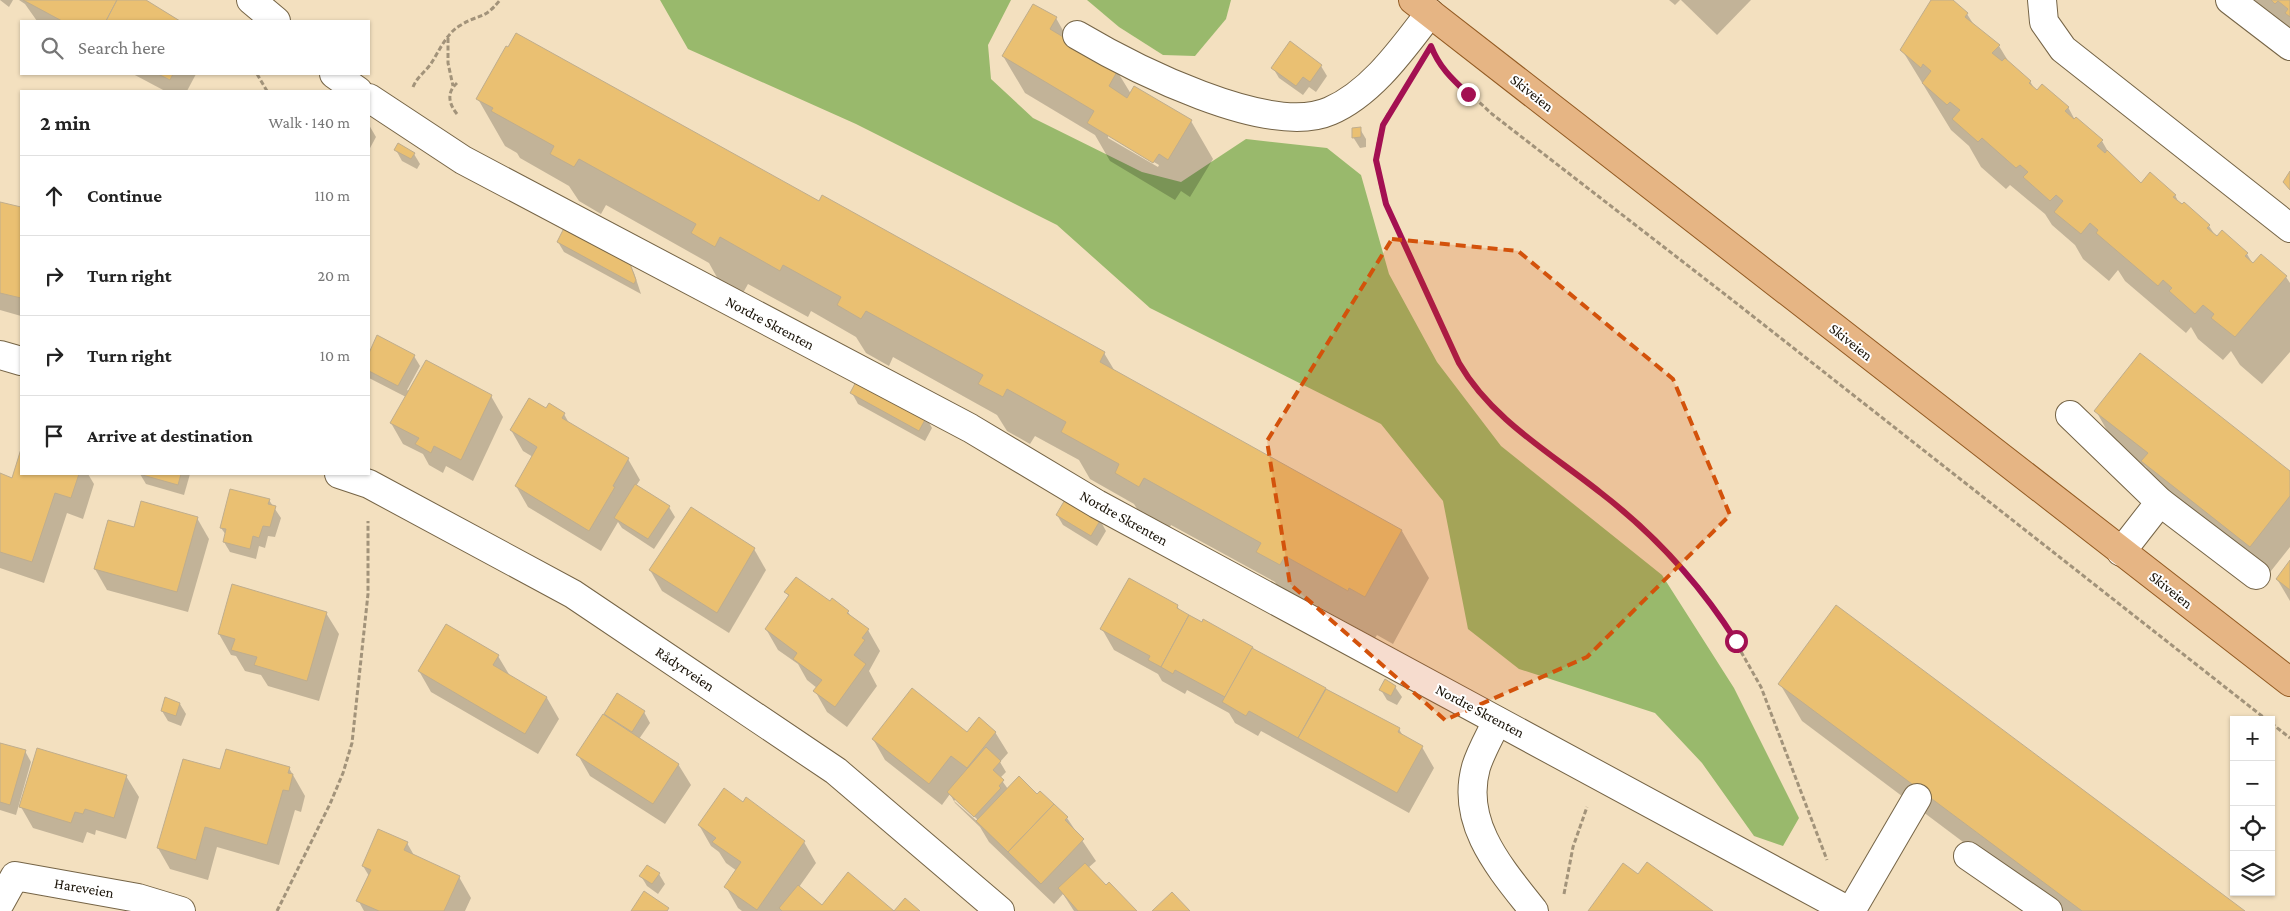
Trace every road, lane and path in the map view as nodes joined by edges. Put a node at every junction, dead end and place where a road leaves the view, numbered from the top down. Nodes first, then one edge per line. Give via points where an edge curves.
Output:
1 (251, 0) edge
2 (500, 0) edge
3 (2042, 0) edge
4 (2230, 0) edge
5 (1430, 13) edge
6 (275, 20) edge
7 (1077, 35) dead end
8 (448, 38) junction
9 (2290, 46) edge
10 (258, 75) edge
11 (335, 75) edge
12 (457, 83) dead end
13 (453, 87) junction
14 (266, 90) edge
15 (357, 90) edge
16 (370, 99) edge
17 (450, 106) dead end
18 (1392, 109) dead end
19 (402, 120) junction
20 (2290, 228) edge
21 (0, 355) edge
22 (20, 361) edge
23 (2070, 415) dead end
24 (342, 475) edge
25 (369, 484) junction
26 (2160, 502) junction
27 (2121, 552) junction
28 (2256, 575) dead end
29 (2290, 682) edge
30 (2262, 716) edge
31 (1496, 721) junction
32 (2275, 726) edge
33 (2290, 738) edge
34 (1603, 777) junction
35 (1917, 798) dead end
36 (1968, 856) dead end
37 (8, 873) edge
38 (1563, 902) dead end
39 (0, 903) edge
40 (1842, 907) edge
41 (181, 911) edge
42 (277, 911) edge
43 (1000, 911) edge
44 (1534, 911) edge
45 (2048, 911) edge

1 - 6 street
2 - 8 path via 488,14 461,24
3 - 20 street via 2044,22 2063,50
4 - 9 street
5 - 7 street via 1395,57 1360,92 1342,106 1312,117 1272,115 1212,98 1140,70
5 - 27 main road, Skiveien
5 - 30 path via 1431,46 1437,60 1447,74 1492,114
8 - 13 path via 448,63
8 - 19 path via 416,80
10 - 14 path
11 - 15 street
12 - 13 path
13 - 17 path
16 - 19 street, Nordre Skrenten
18 - 40 path via 1379,134 1376,160 1380,186 1459,363 1473,386 1494,408 1634,520 1700,588 1722,618 1762,687
19 - 31 street, Nordre Skrenten via 463,160 970,428 1097,504
21 - 22 street
23 - 26 street
24 - 25 street, Rådyrveien
25 - 42 path via 368,594 352,743 330,804
25 - 43 street, Rådyrveien via 573,594 828,765
26 - 27 street
26 - 28 street
27 - 29 main road, Skiveien
31 - 34 street, Nordre Skrenten
31 - 44 street via 1476,766 1473,787 1475,817 1483,841
32 - 33 path
34 - 38 path via 1584,812 1573,847
34 - 40 street, Nordre Skrenten
35 - 40 street
36 - 45 street
37 - 39 street, Hareveien
37 - 41 street, Hareveien via 138,898

